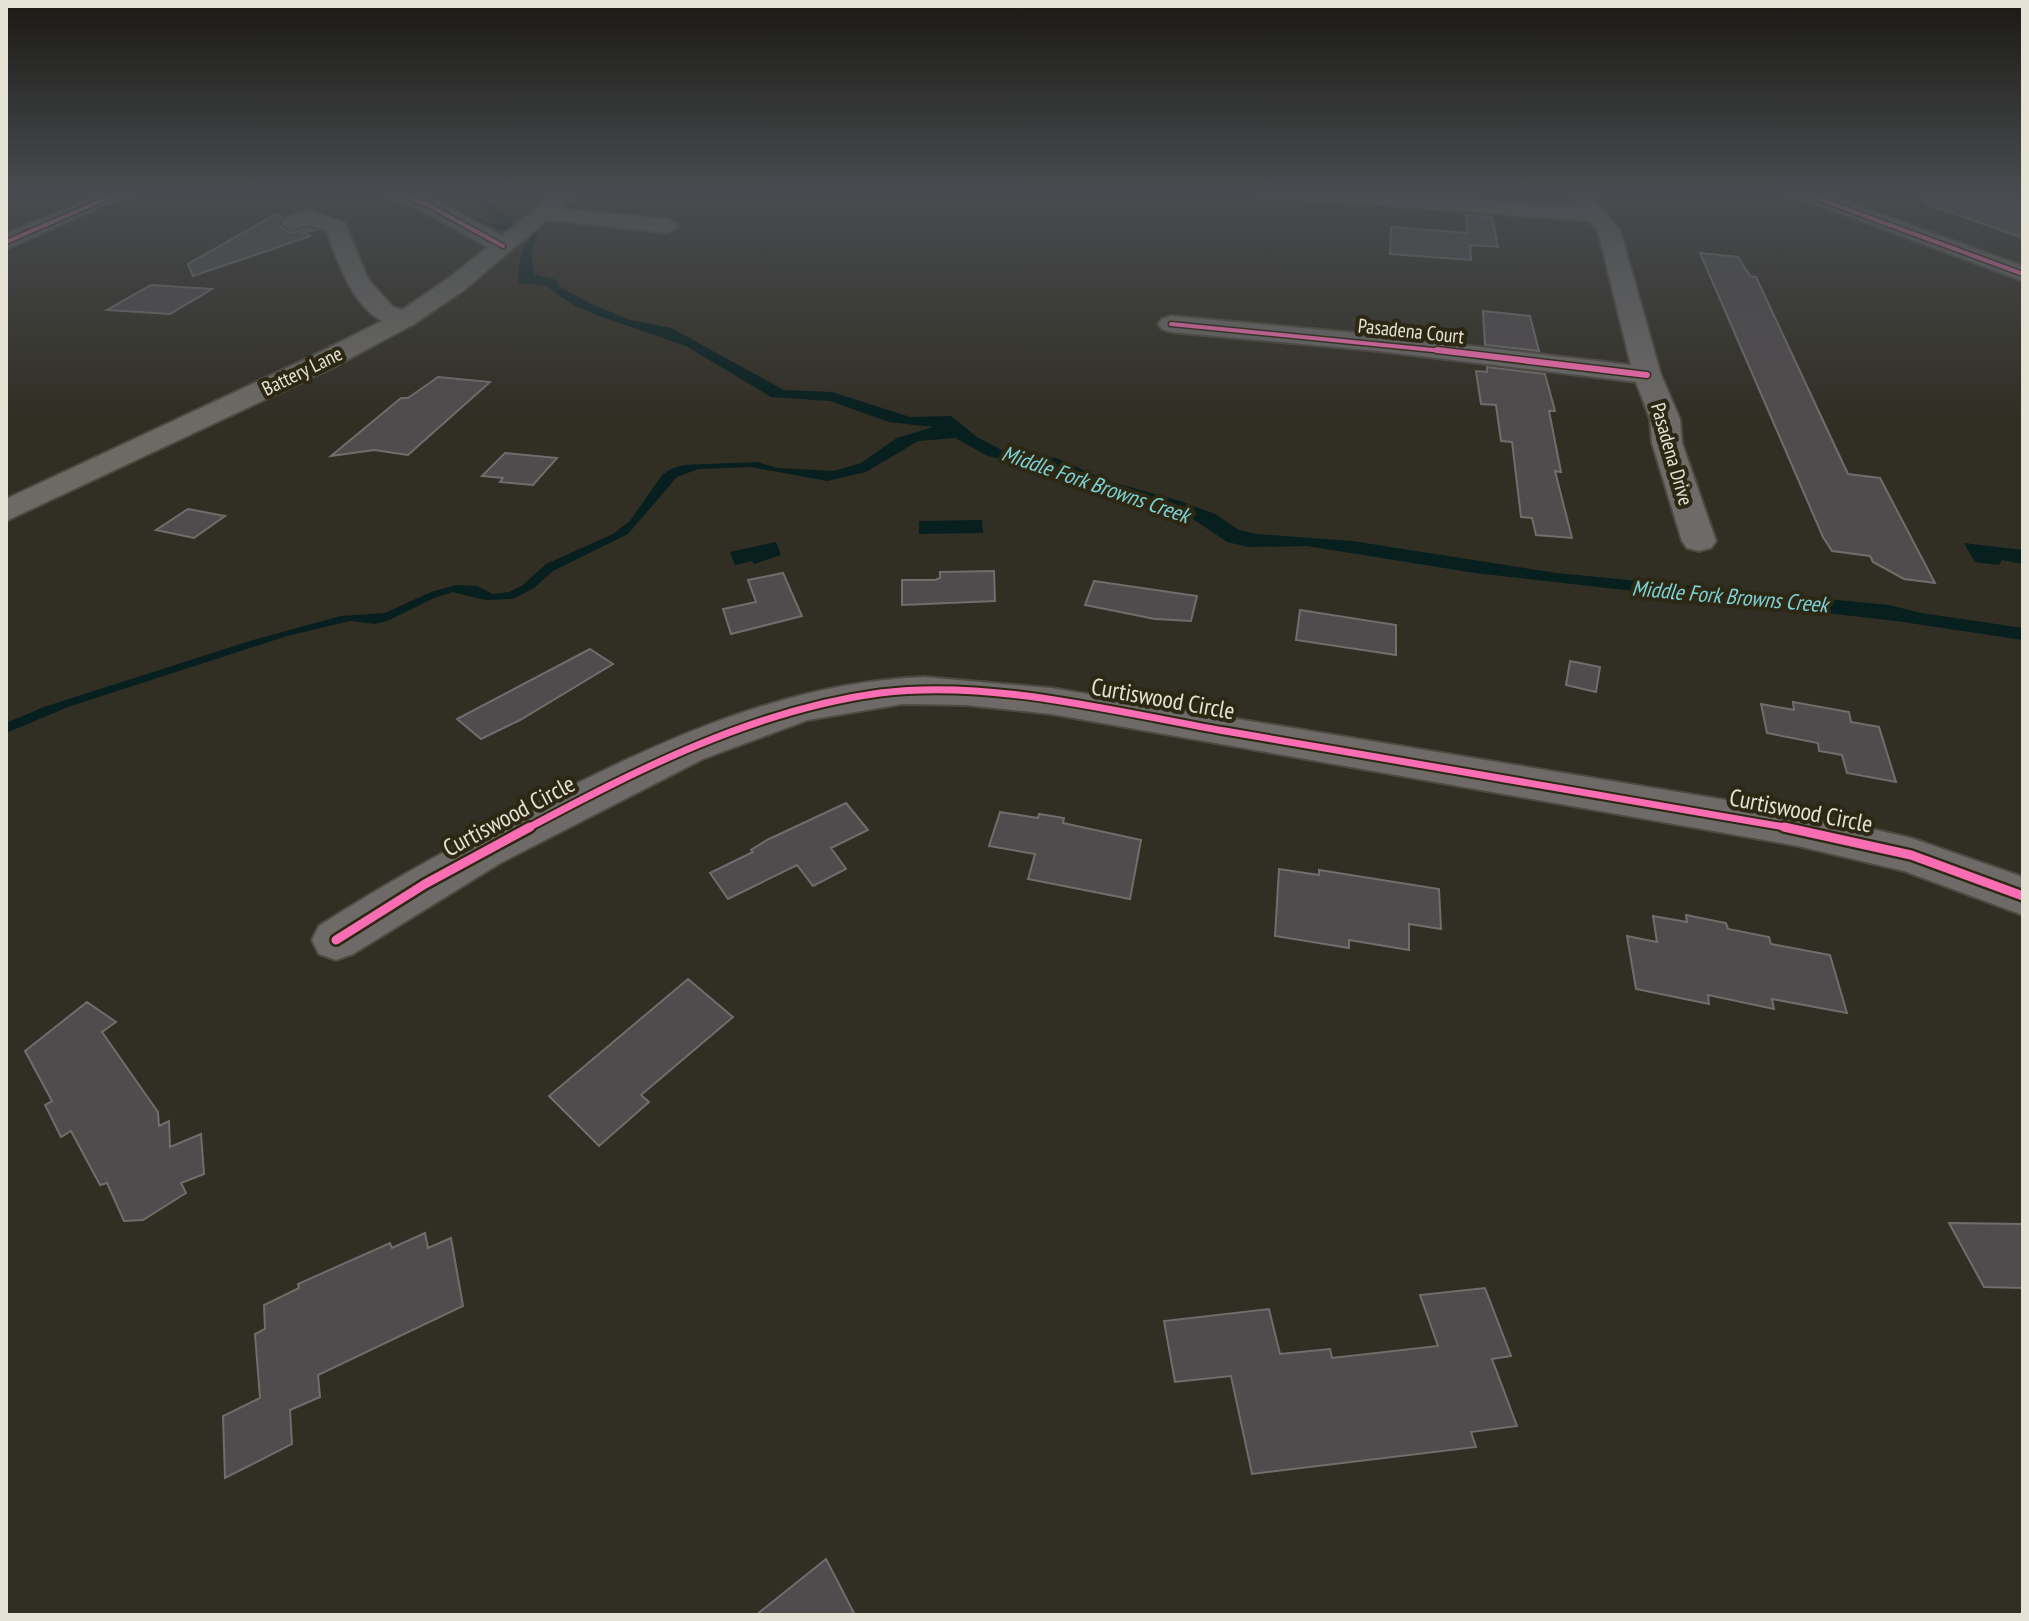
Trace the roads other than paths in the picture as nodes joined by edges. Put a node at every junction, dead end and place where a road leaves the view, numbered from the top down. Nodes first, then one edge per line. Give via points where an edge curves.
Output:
1 (351, 266) edge
2 (479, 266) edge
3 (1618, 266) edge
4 (2000, 266) edge
5 (2023, 274) edge
6 (405, 319) junction
7 (1171, 324) dead end
8 (1647, 375) junction
9 (6, 511) edge
10 (1699, 541) dead end
11 (2023, 896) edge
12 (336, 940) dead end

1 - 6 street via 357,281 384,312
2 - 6 main road, Battery Lane
3 - 8 street, Pasadena Drive
4 - 5 street
6 - 9 main road, Battery Lane
7 - 8 street, Pasadena Court
8 - 10 street, Pasadena Drive via 1665,419 1667,443
11 - 12 street, Curtiswood Circle via 1911,855 1798,829 1108,710 996,694 915,690 810,706 696,745 459,863

